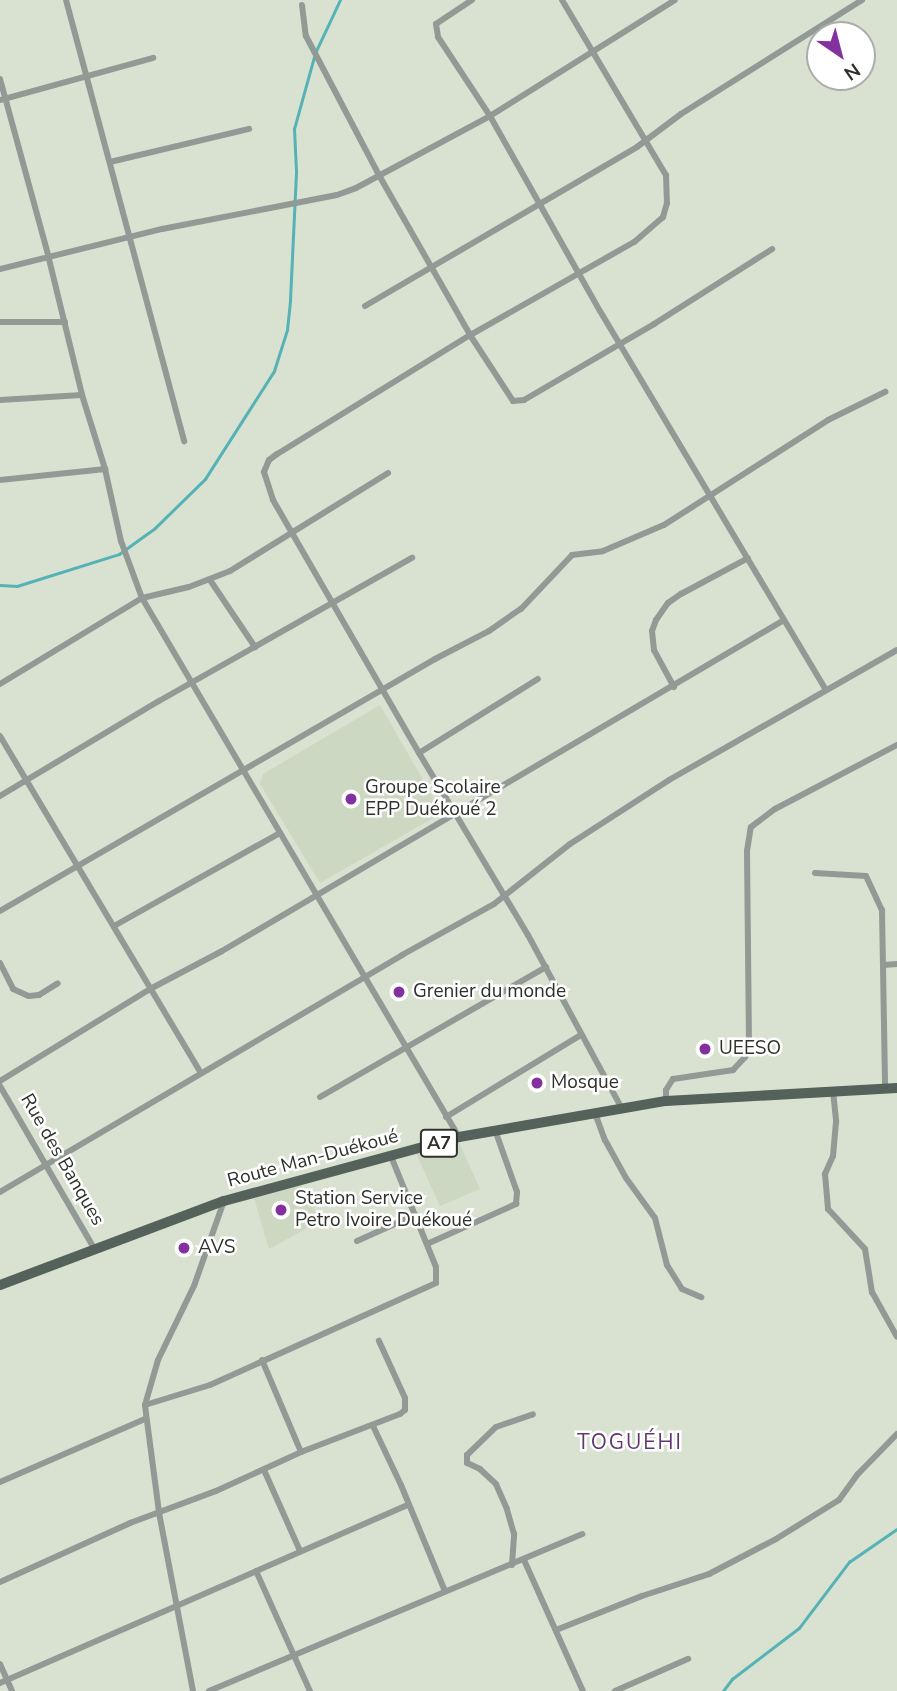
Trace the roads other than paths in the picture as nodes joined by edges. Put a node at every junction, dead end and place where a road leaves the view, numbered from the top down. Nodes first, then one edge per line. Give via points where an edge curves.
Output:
1 (66, 0) edge
2 (472, 0) edge
3 (562, 0) edge
4 (675, 0) edge
5 (862, 0) edge
6 (302, 5) dead end
7 (595, 52) junction
8 (153, 58) dead end
9 (89, 77) junction
10 (0, 79) edge
11 (3, 99) edge
12 (491, 116) junction
13 (249, 129) dead end
14 (645, 140) junction
15 (110, 162) junction
16 (380, 177) junction
17 (540, 202) junction
18 (129, 236) junction
19 (772, 249) dead end
20 (48, 255) junction
21 (431, 268) junction
22 (0, 269) edge
23 (580, 273) junction
24 (365, 306) dead end
25 (0, 322) edge
26 (65, 322) junction
27 (470, 335) junction
28 (621, 343) junction
29 (885, 392) dead end
30 (82, 395) junction
31 (0, 400) edge
32 (184, 441) dead end
33 (105, 469) junction
34 (388, 473) dead end
35 (0, 480) edge
36 (710, 494) junction
37 (291, 531) junction
38 (412, 558) dead end
39 (748, 558) junction
40 (210, 580) junction
41 (142, 598) junction
42 (333, 603) junction
43 (784, 620) junction
44 (255, 647) junction
45 (897, 650) edge
46 (538, 679) dead end
47 (192, 683) junction
48 (0, 684) edge
49 (674, 687) junction
50 (383, 690) junction
51 (826, 690) junction
52 (0, 736) edge
53 (897, 745) edge
54 (419, 754) junction
55 (243, 771) junction
56 (26, 782) junction
57 (0, 796) edge
58 (455, 813) junction
59 (280, 833) junction
60 (76, 866) junction
61 (815, 873) dead end
62 (318, 894) junction
63 (506, 896) junction
64 (0, 911) edge
65 (114, 926) junction
66 (0, 963) edge
67 (897, 964) edge
68 (883, 965) junction
69 (546, 967) junction
70 (367, 976) junction
71 (58, 983) dead end
72 (150, 989) junction
73 (582, 1035) junction
74 (406, 1046) junction
75 (201, 1073) junction
76 (0, 1086) edge
77 (885, 1088) junction
78 (897, 1088) edge
79 (833, 1090) junction
80 (320, 1097) dead end
81 (666, 1101) junction
82 (622, 1109) junction
83 (595, 1113) junction
84 (446, 1117) junction
85 (495, 1130) junction
86 (459, 1137) junction
87 (391, 1156) junction
88 (48, 1165) junction
89 (0, 1192) edge
90 (224, 1201) junction
91 (415, 1215) junction
92 (357, 1241) dead end
93 (428, 1244) junction
94 (95, 1250) junction
95 (0, 1285) edge
96 (701, 1297) dead end
97 (897, 1337) edge
98 (379, 1341) dead end
99 (262, 1360) junction
100 (145, 1405) junction
101 (533, 1414) dead end
102 (145, 1419) junction
103 (373, 1426) junction
104 (897, 1434) edge
105 (301, 1452) junction
106 (264, 1471) junction
107 (0, 1482) edge
108 (409, 1504) junction
109 (159, 1512) junction
110 (582, 1534) dead end
111 (300, 1551) junction
112 (524, 1560) junction
113 (512, 1565) junction
114 (256, 1571) junction
115 (0, 1582) edge
116 (445, 1591) junction
117 (177, 1606) junction
118 (556, 1630) junction
119 (295, 1656) junction
120 (688, 1659) dead end
121 (0, 1664) edge
122 (4, 1682) edge
123 (12, 1691) edge
124 (193, 1691) edge
125 (209, 1691) edge
126 (310, 1691) edge
127 (583, 1691) edge
128 (615, 1691) edge

1 - 9 street
2 - 12 street via 436,24 447,52
3 - 7 street
4 - 7 street
5 - 14 street
6 - 16 street via 306,36
7 - 12 street
7 - 14 street
8 - 9 street
9 - 11 street
9 - 15 street
10 - 11 street
11 - 20 street
12 - 16 street
12 - 17 street
13 - 15 street
14 - 17 street
14 - 23 street via 668,181 663,217 634,242
15 - 18 street
16 - 18 street via 337,195
16 - 21 street
17 - 21 street
17 - 23 street
18 - 20 street
18 - 32 street
19 - 28 street
20 - 22 street
20 - 26 street
21 - 24 street
21 - 27 street
23 - 27 street
23 - 28 street
25 - 26 street
26 - 30 street
27 - 28 street via 516,402
27 - 37 street via 269,460 264,472 267,487
28 - 36 street
29 - 36 street via 828,420
30 - 31 street
30 - 33 street
33 - 35 street
33 - 41 street via 121,541
34 - 37 street
36 - 39 street
36 - 50 street via 664,525 603,551 572,555 506,621
37 - 40 street
37 - 42 street
38 - 42 street
39 - 43 street
39 - 49 street via 681,594 656,620 654,650
40 - 41 street
40 - 44 street
41 - 47 street
41 - 48 street
42 - 44 street
42 - 50 street
43 - 49 street
43 - 51 street
44 - 47 street
45 - 51 street
46 - 54 street
47 - 55 street
47 - 56 street
49 - 58 street
50 - 54 street
50 - 55 street
51 - 63 street via 603,822
52 - 56 street
53 - 81 street via 775,809 751,827 747,851 749,1044 745,1057 733,1070 673,1079
54 - 58 street
55 - 59 street
55 - 60 street
56 - 57 street
56 - 60 street
58 - 62 street
58 - 63 street
59 - 62 street
59 - 65 street
60 - 64 street
60 - 65 street
61 - 68 street via 866,876 881,910
62 - 70 street
62 - 72 street
63 - 69 street
63 - 70 street
65 - 72 street
66 - 71 street via 13,989 29,996
67 - 68 street
68 - 77 street
69 - 73 street
69 - 74 street
70 - 74 street
70 - 75 street
72 - 75 street
72 - 76 street
73 - 82 street
73 - 84 street
74 - 80 street
74 - 84 street
75 - 88 street
76 - 88 street, Rue des Banques
77 - 78 main road, Route Man-Duékoué / A7
77 - 79 main road, Route Man-Duékoué / A7
79 - 81 main road, Route Man-Duékoué / A7
79 - 97 street via 833,1156 825,1174 828,1209 865,1249 872,1292
81 - 82 main road, Route Man-Duékoué / A7
82 - 83 main road, Route Man-Duékoué / A7
83 - 85 main road, Route Man-Duékoué / A7
83 - 96 street via 626,1178 656,1218 667,1265 682,1289
84 - 86 street
85 - 86 main road, Route Man-Duékoué / A7
85 - 93 street via 517,1192 516,1204
86 - 87 main road, Route Man-Duékoué / A7
87 - 90 main road, Route Man-Duékoué / A7
87 - 91 street
88 - 89 street
88 - 94 street, Rue des Banques
90 - 94 main road, Route Man-Duékoué / A7
90 - 100 street
91 - 92 street
91 - 93 street
93 - 99 street via 438,1273 436,1283
94 - 95 main road, Route Man-Duékoué / A7
98 - 103 street via 406,1406 400,1414
99 - 100 street via 188,1393
99 - 105 street
100 - 102 street
101 - 113 street via 496,1427 467,1455 467,1463 495,1484 507,1509 514,1534
102 - 107 street
102 - 109 street
103 - 105 street
103 - 108 street
104 - 118 street via 839,1500 776,1539 709,1574
105 - 106 street
106 - 109 street
106 - 111 street
108 - 111 street
108 - 116 street
109 - 115 street
109 - 117 street
110 - 112 street
111 - 114 street
112 - 113 street
112 - 118 street
113 - 116 street
114 - 117 street
114 - 119 street
116 - 119 street
117 - 122 street
117 - 124 street
118 - 127 street
119 - 125 street
119 - 126 street
120 - 128 street
121 - 122 street
122 - 123 street

